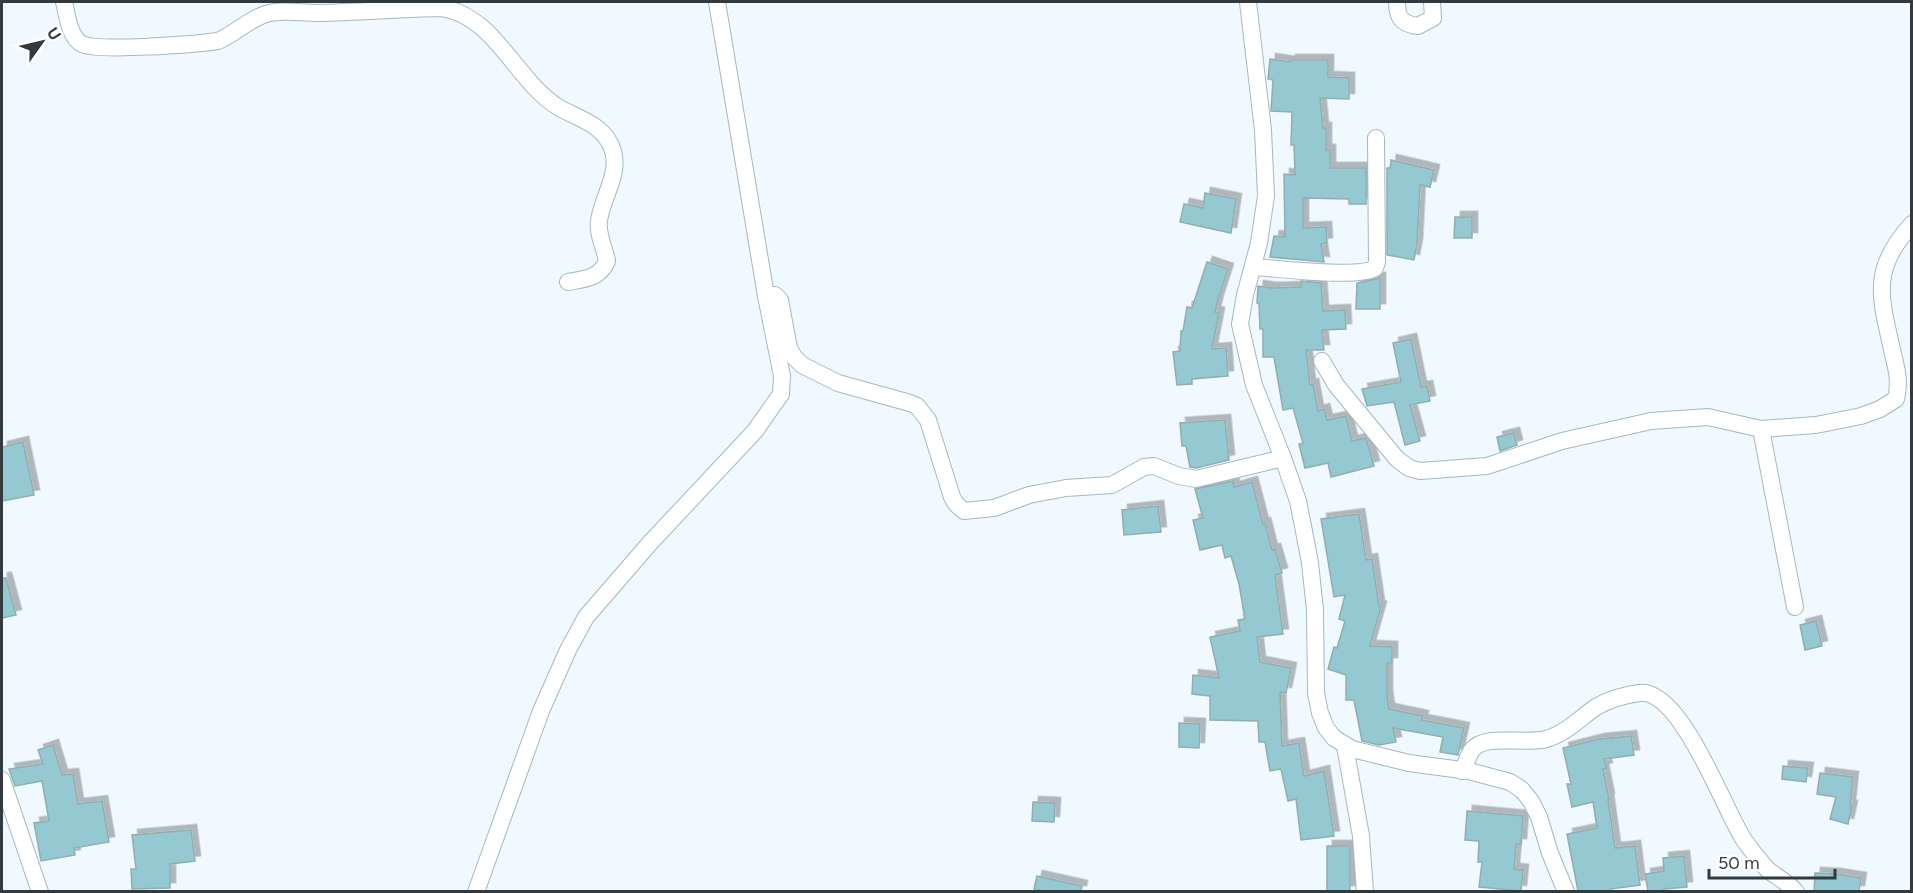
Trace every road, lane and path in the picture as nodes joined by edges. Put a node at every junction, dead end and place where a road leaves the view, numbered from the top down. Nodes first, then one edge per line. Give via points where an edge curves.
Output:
1 (64, 2) edge
2 (717, 2) edge
3 (1248, 2) edge
4 (1397, 2) edge
5 (1432, 2) edge
6 (1376, 138) dead end
7 (1911, 224) edge
8 (1253, 267) junction
9 (568, 282) dead end
10 (766, 296) junction
11 (1322, 361) dead end
12 (1761, 429) junction
13 (1283, 458) junction
14 (1795, 607) dead end
15 (1345, 746) junction
16 (1462, 771) junction
17 (2, 780) edge
18 (40, 891) edge
19 (476, 891) edge
20 (1365, 891) edge
21 (1566, 891) edge
22 (1796, 891) edge

1 - 9 street via 71,29 83,44 120,47 218,41 268,13 442,8 469,16 539,92 601,130 614,152 615,168 599,222 607,261 596,276
2 - 10 street
3 - 8 street via 1263,130 1266,196
4 - 5 street via 1397,15 1403,22 1418,26 1434,18
6 - 8 street via 1375,268 1366,272 1330,272
7 - 12 street via 1886,263 1881,282 1881,300 1899,383 1896,399 1861,416 1816,425
8 - 13 street via 1240,324 1254,385
10 - 13 street via 780,300 789,348 802,365 838,383 910,403 922,411 952,497 964,511 994,508 1029,495 1066,488 1112,484 1144,467 1154,466 1196,479
10 - 19 street via 782,376 781,394 755,431 586,616 541,711
11 - 12 street via 1336,385 1383,443 1409,468 1420,471 1487,466 1562,441 1651,421 1708,417
12 - 14 street
13 - 15 street via 1298,501 1310,563 1320,713 1326,728
15 - 16 street via 1409,763
15 - 20 street via 1361,836
16 - 21 street via 1510,782 1522,790 1539,817
16 - 22 street via 1480,743 1548,739 1598,706 1642,692 1658,699 1678,720 1696,744 1743,838 1767,868
17 - 18 street

